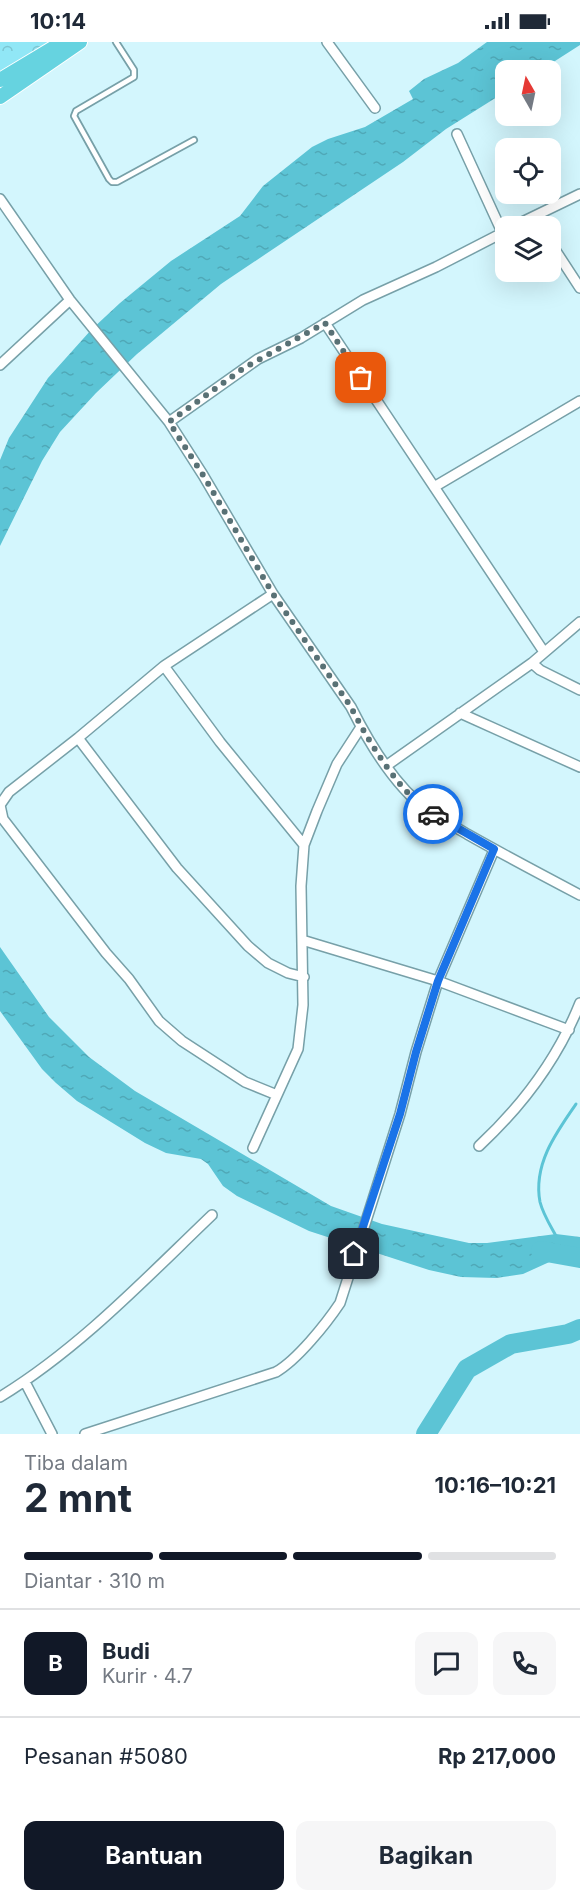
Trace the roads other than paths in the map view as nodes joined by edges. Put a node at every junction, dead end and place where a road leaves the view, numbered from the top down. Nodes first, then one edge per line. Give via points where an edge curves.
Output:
1 (63, 42) edge
2 (80, 42) edge
3 (116, 42) edge
4 (327, 42) edge
5 (0, 80) edge
6 (0, 97) edge
7 (375, 108) dead end
8 (457, 134) dead end
9 (194, 140) dead end
10 (580, 194) edge
11 (0, 199) edge
12 (496, 216) edge
13 (536, 216) edge
14 (495, 237) edge
15 (561, 259) edge
16 (580, 288) edge
17 (70, 300) junction
18 (325, 323) junction
19 (0, 365) edge
20 (580, 401) edge
21 (169, 422) junction
22 (434, 487) junction
23 (273, 594) junction
24 (580, 622) edge
25 (544, 652) junction
26 (532, 663) junction
27 (164, 666) junction
28 (580, 690) edge
29 (460, 713) junction
30 (361, 727) junction
31 (78, 738) junction
32 (386, 766) junction
33 (580, 767) edge
34 (304, 845) junction
35 (494, 849) junction
36 (580, 895) edge
37 (302, 940) junction
38 (304, 977) junction
39 (438, 981) junction
40 (580, 1003) edge
41 (569, 1030) junction
42 (277, 1095) junction
43 (479, 1146) dead end
44 (253, 1148) dead end
45 (212, 1215) dead end
46 (25, 1382) junction
47 (0, 1397) edge
48 (52, 1434) edge
49 (85, 1434) edge

1 - 5 main road
2 - 6 main road
3 - 9 lane via 134,70 134,77 76,111 74,117 109,179 117,182
4 - 7 street
8 - 12 street
10 - 13 street
11 - 17 street
14 - 18 street via 363,300
15 - 16 street
17 - 19 street
17 - 21 street
18 - 21 street via 244,368
18 - 22 street
20 - 22 street
21 - 23 street
22 - 25 street
23 - 27 street
23 - 30 street
24 - 25 street
25 - 26 street
26 - 28 street
26 - 29 street
27 - 31 street
27 - 34 street
29 - 32 street
29 - 33 street
30 - 32 street
30 - 34 street via 337,764
31 - 38 street via 177,868 248,946 268,963
31 - 42 street via 9,792 0,805 3,819 159,1021 182,1041 245,1082
32 - 35 street via 428,811
34 - 37 street
35 - 36 street
35 - 39 street
37 - 38 street
37 - 39 street
38 - 42 street via 298,1049
39 - 41 street
39 - 49 street via 400,1114 339,1303 330,1318 283,1369
40 - 41 street
41 - 43 street via 528,1093
42 - 44 street
45 - 46 street via 92,1329
46 - 47 street
46 - 48 street

